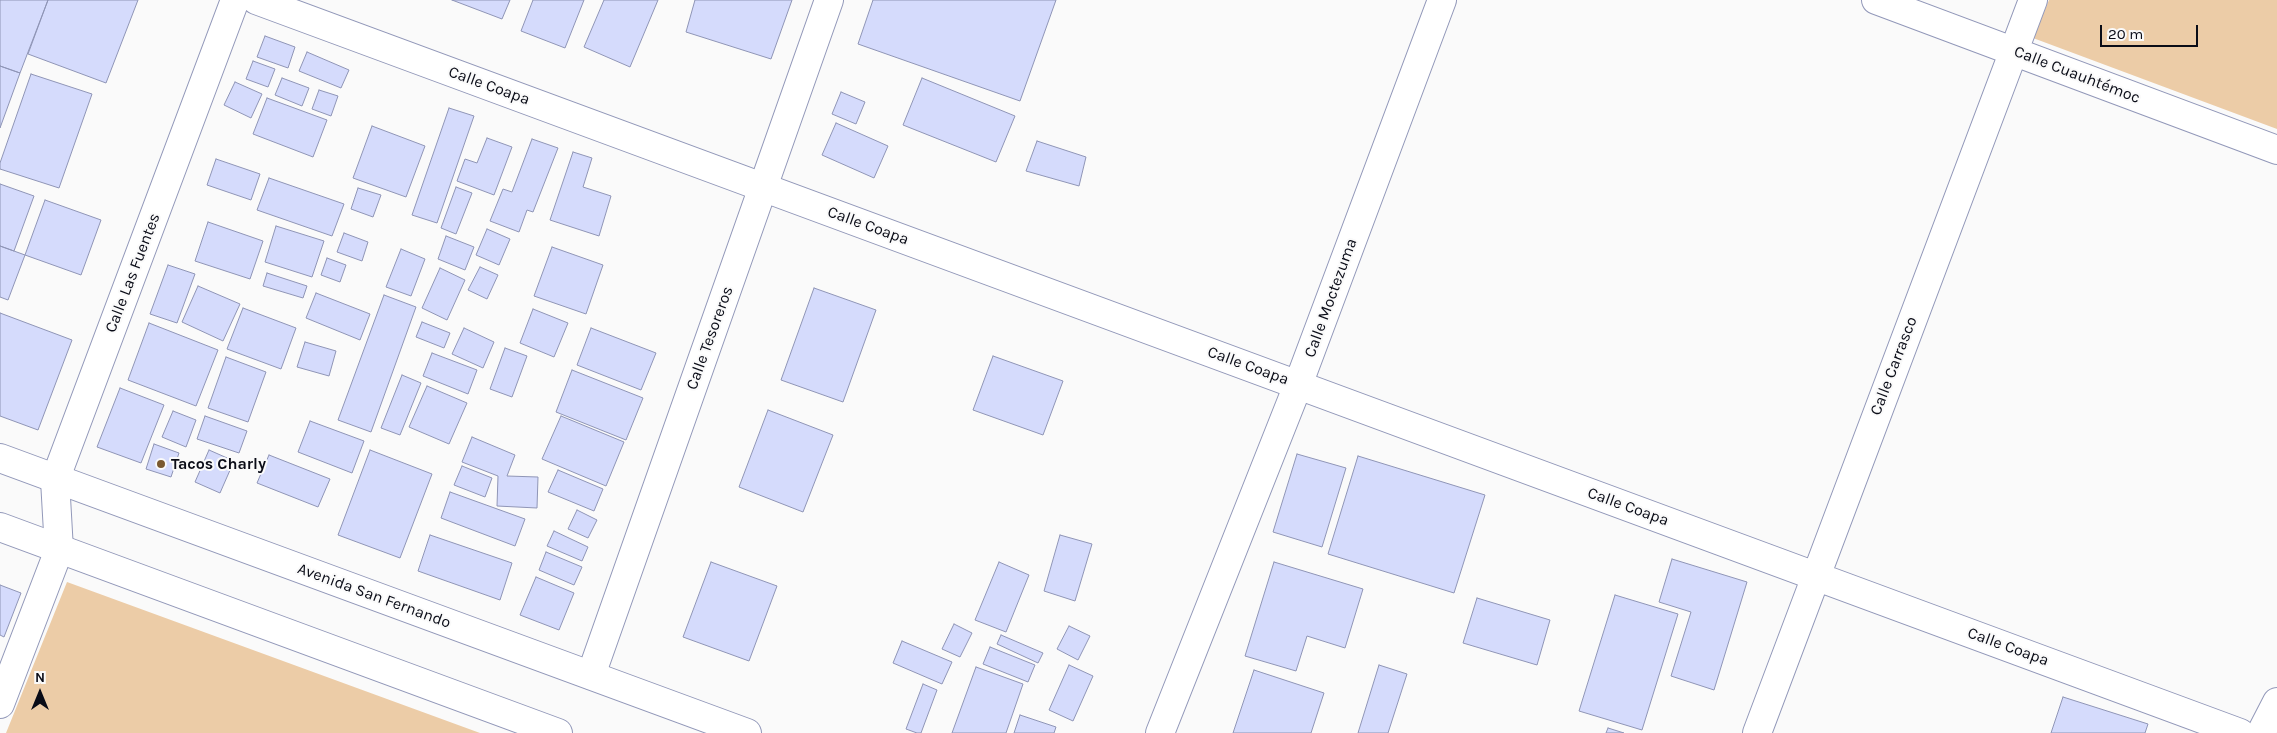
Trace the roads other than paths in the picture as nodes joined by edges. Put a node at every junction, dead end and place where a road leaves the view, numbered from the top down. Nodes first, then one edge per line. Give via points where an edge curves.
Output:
1 (235, 0) edge
2 (256, 0) edge
3 (829, 0) edge
4 (1442, 0) edge
5 (1876, 0) edge
6 (2033, 0) edge
7 (2013, 51) junction
8 (2277, 150) edge
9 (764, 187) junction
10 (1298, 385) junction
11 (0, 458) edge
12 (55, 480) junction
13 (0, 527) edge
14 (59, 550) junction
15 (1815, 576) junction
16 (591, 675) junction
17 (2277, 702) edge
18 (0, 704) edge
19 (558, 733) edge
20 (747, 733) edge
21 (1160, 733) edge
22 (1757, 733) edge
23 (2240, 733) edge
24 (2261, 733) edge

1 - 12 street, Calle Las Fuentes
2 - 9 street, Calle Coapa
3 - 9 street, Calle Tesoreros
4 - 10 street, Calle Moctezuma
5 - 7 street, Calle Cuauhtémoc
6 - 7 street, Calle Carrasco
7 - 8 street, Calle Cuauhtémoc
7 - 15 street, Calle Carrasco
9 - 10 street, Calle Coapa
9 - 16 street, Calle Tesoreros
10 - 15 street, Calle Coapa
10 - 21 street, Calle Moctezuma
11 - 12 street, Avenida San Fernando
12 - 14 street, Calle Las Fuentes
12 - 16 street, Avenida San Fernando
13 - 14 street
14 - 18 street
14 - 19 street
15 - 22 street, Calle Carrasco
15 - 23 street, Calle Coapa
16 - 20 street, Avenida San Fernando
17 - 24 street

